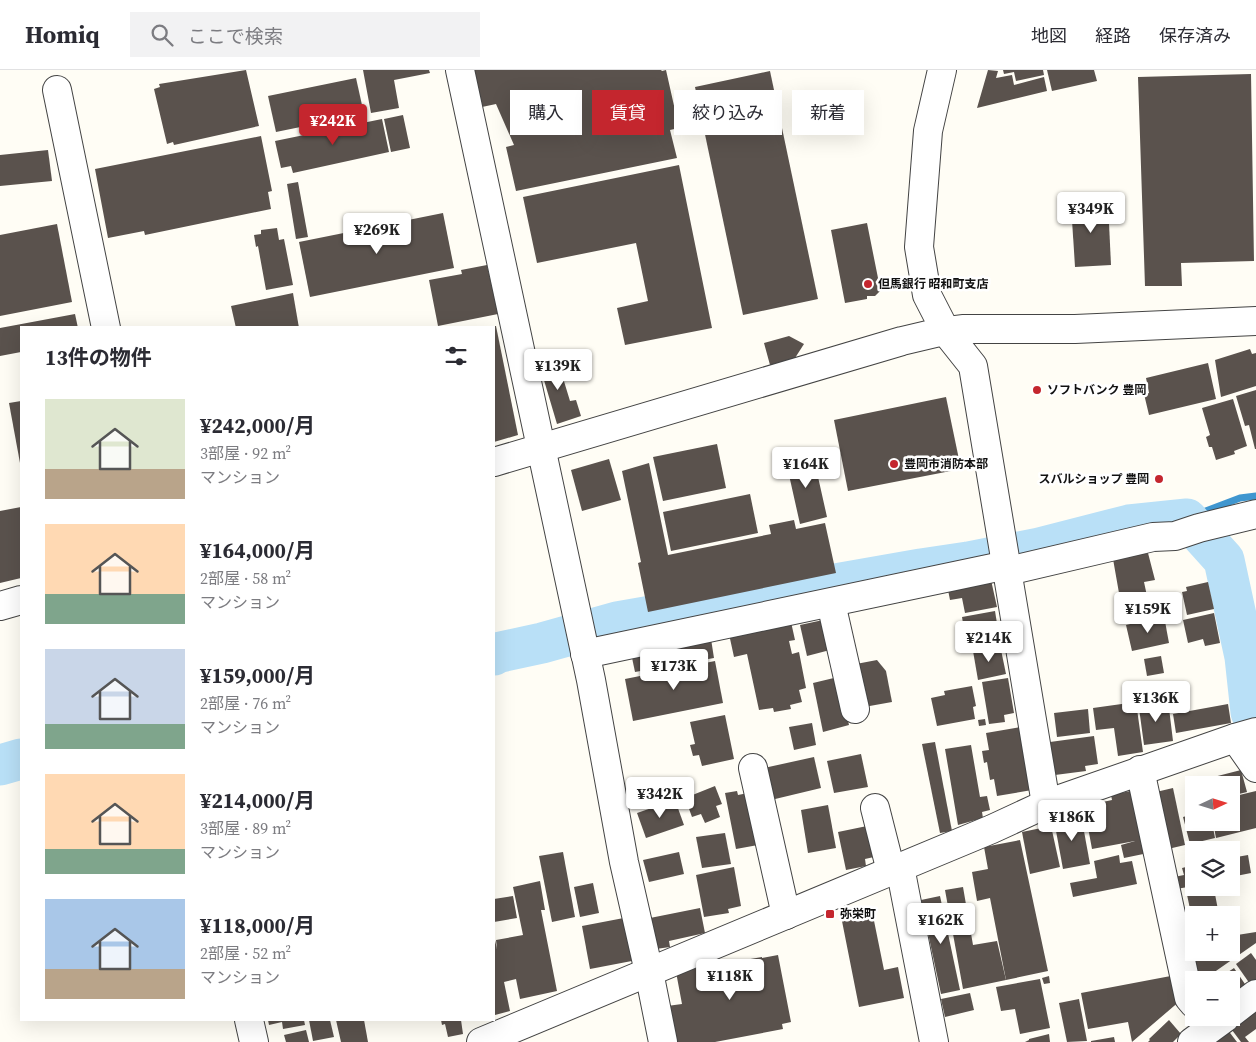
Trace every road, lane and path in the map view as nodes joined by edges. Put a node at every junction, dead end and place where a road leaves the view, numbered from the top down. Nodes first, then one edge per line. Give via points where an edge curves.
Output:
1 (460, 70) edge
2 (942, 70) edge
3 (57, 90) dead end
4 (1256, 322) edge
5 (106, 326) edge
6 (946, 332) junction
7 (541, 450) junction
8 (495, 462) edge
9 (1256, 514) edge
10 (1008, 568) junction
11 (20, 600) edge
12 (831, 603) junction
13 (0, 606) edge
14 (585, 654) junction
15 (855, 709) dead end
16 (1246, 735) edge
17 (753, 768) dead end
18 (1256, 768) edge
19 (1140, 770) junction
20 (1046, 804) junction
21 (875, 808) dead end
22 (895, 869) junction
23 (786, 915) junction
24 (649, 972) junction
25 (1185, 979) edge
26 (1256, 994) edge
27 (1240, 1005) edge
28 (249, 1021) edge
29 (254, 1042) edge
30 (481, 1042) edge
31 (663, 1042) edge
32 (934, 1042) edge

1 - 7 street
2 - 6 street via 928,131 919,247 927,295
3 - 5 street
4 - 6 street
6 - 7 street via 902,341
6 - 10 street via 973,366
7 - 8 street
7 - 14 street
9 - 10 street via 1176,536 1154,537
10 - 12 street
10 - 20 street
11 - 13 street
12 - 14 street
12 - 15 street
14 - 24 street via 624,862
16 - 18 street
16 - 19 street
17 - 23 street
19 - 20 street
19 - 25 street
20 - 22 street
21 - 22 street
22 - 23 street
22 - 32 street
23 - 24 street
24 - 30 street
24 - 31 street
26 - 27 street
28 - 29 street

